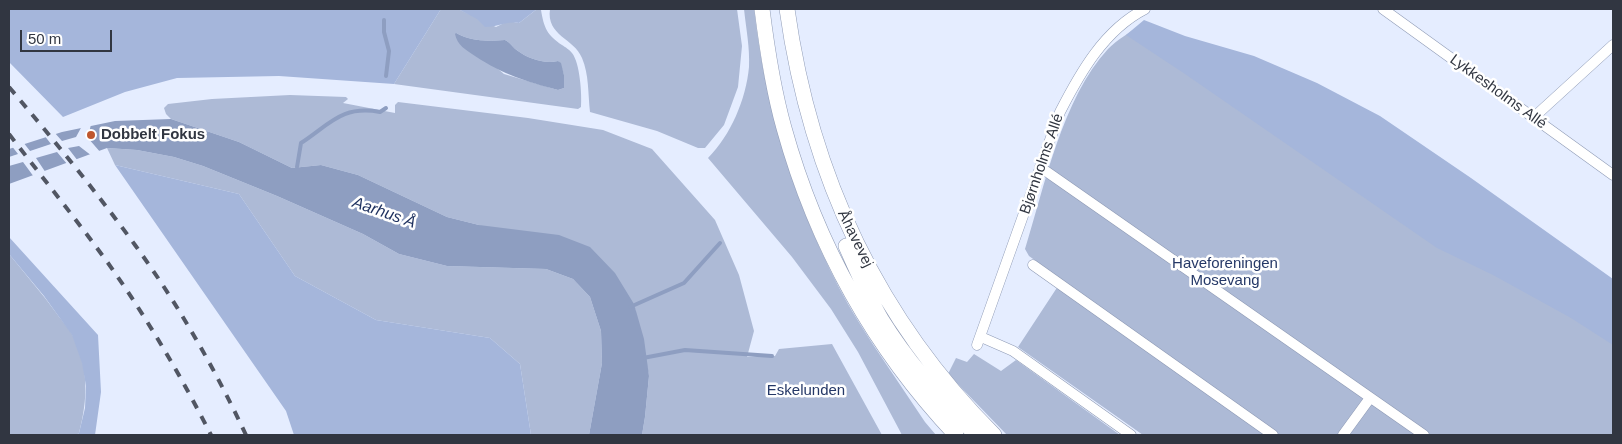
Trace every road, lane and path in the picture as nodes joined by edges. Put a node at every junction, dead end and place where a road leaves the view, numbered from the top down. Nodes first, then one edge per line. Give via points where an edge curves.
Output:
1 (762, 9) edge
2 (786, 9) edge
3 (1145, 9) edge
4 (1383, 9) edge
5 (1613, 45) edge
6 (1533, 118) junction
7 (809, 120) junction
8 (1040, 167) junction
9 (1613, 175) edge
10 (1032, 265) dead end
11 (1370, 398) junction
12 (956, 435) edge
13 (976, 435) edge
14 (994, 435) edge
15 (1131, 435) edge
16 (1273, 435) edge
17 (1343, 435) edge
18 (1424, 435) edge

1 - 12 main road, Åhavevej via 783,126 823,238 882,343 912,385
2 - 7 main road, Åhavevej
3 - 8 street, Bjørnholms Allé via 1107,38 1087,63 1060,112
4 - 6 street, Lykkesholms Allé
5 - 6 street
6 - 9 street, Lykkesholms Allé
7 - 13 main road via 840,231 866,290 882,320 923,377
7 - 14 main road, Åhavevej via 836,198 877,285 934,369
8 - 11 street
8 - 15 street, Bjørnholms Allé via 979,341 1013,351
10 - 16 street
11 - 17 street
11 - 18 street

